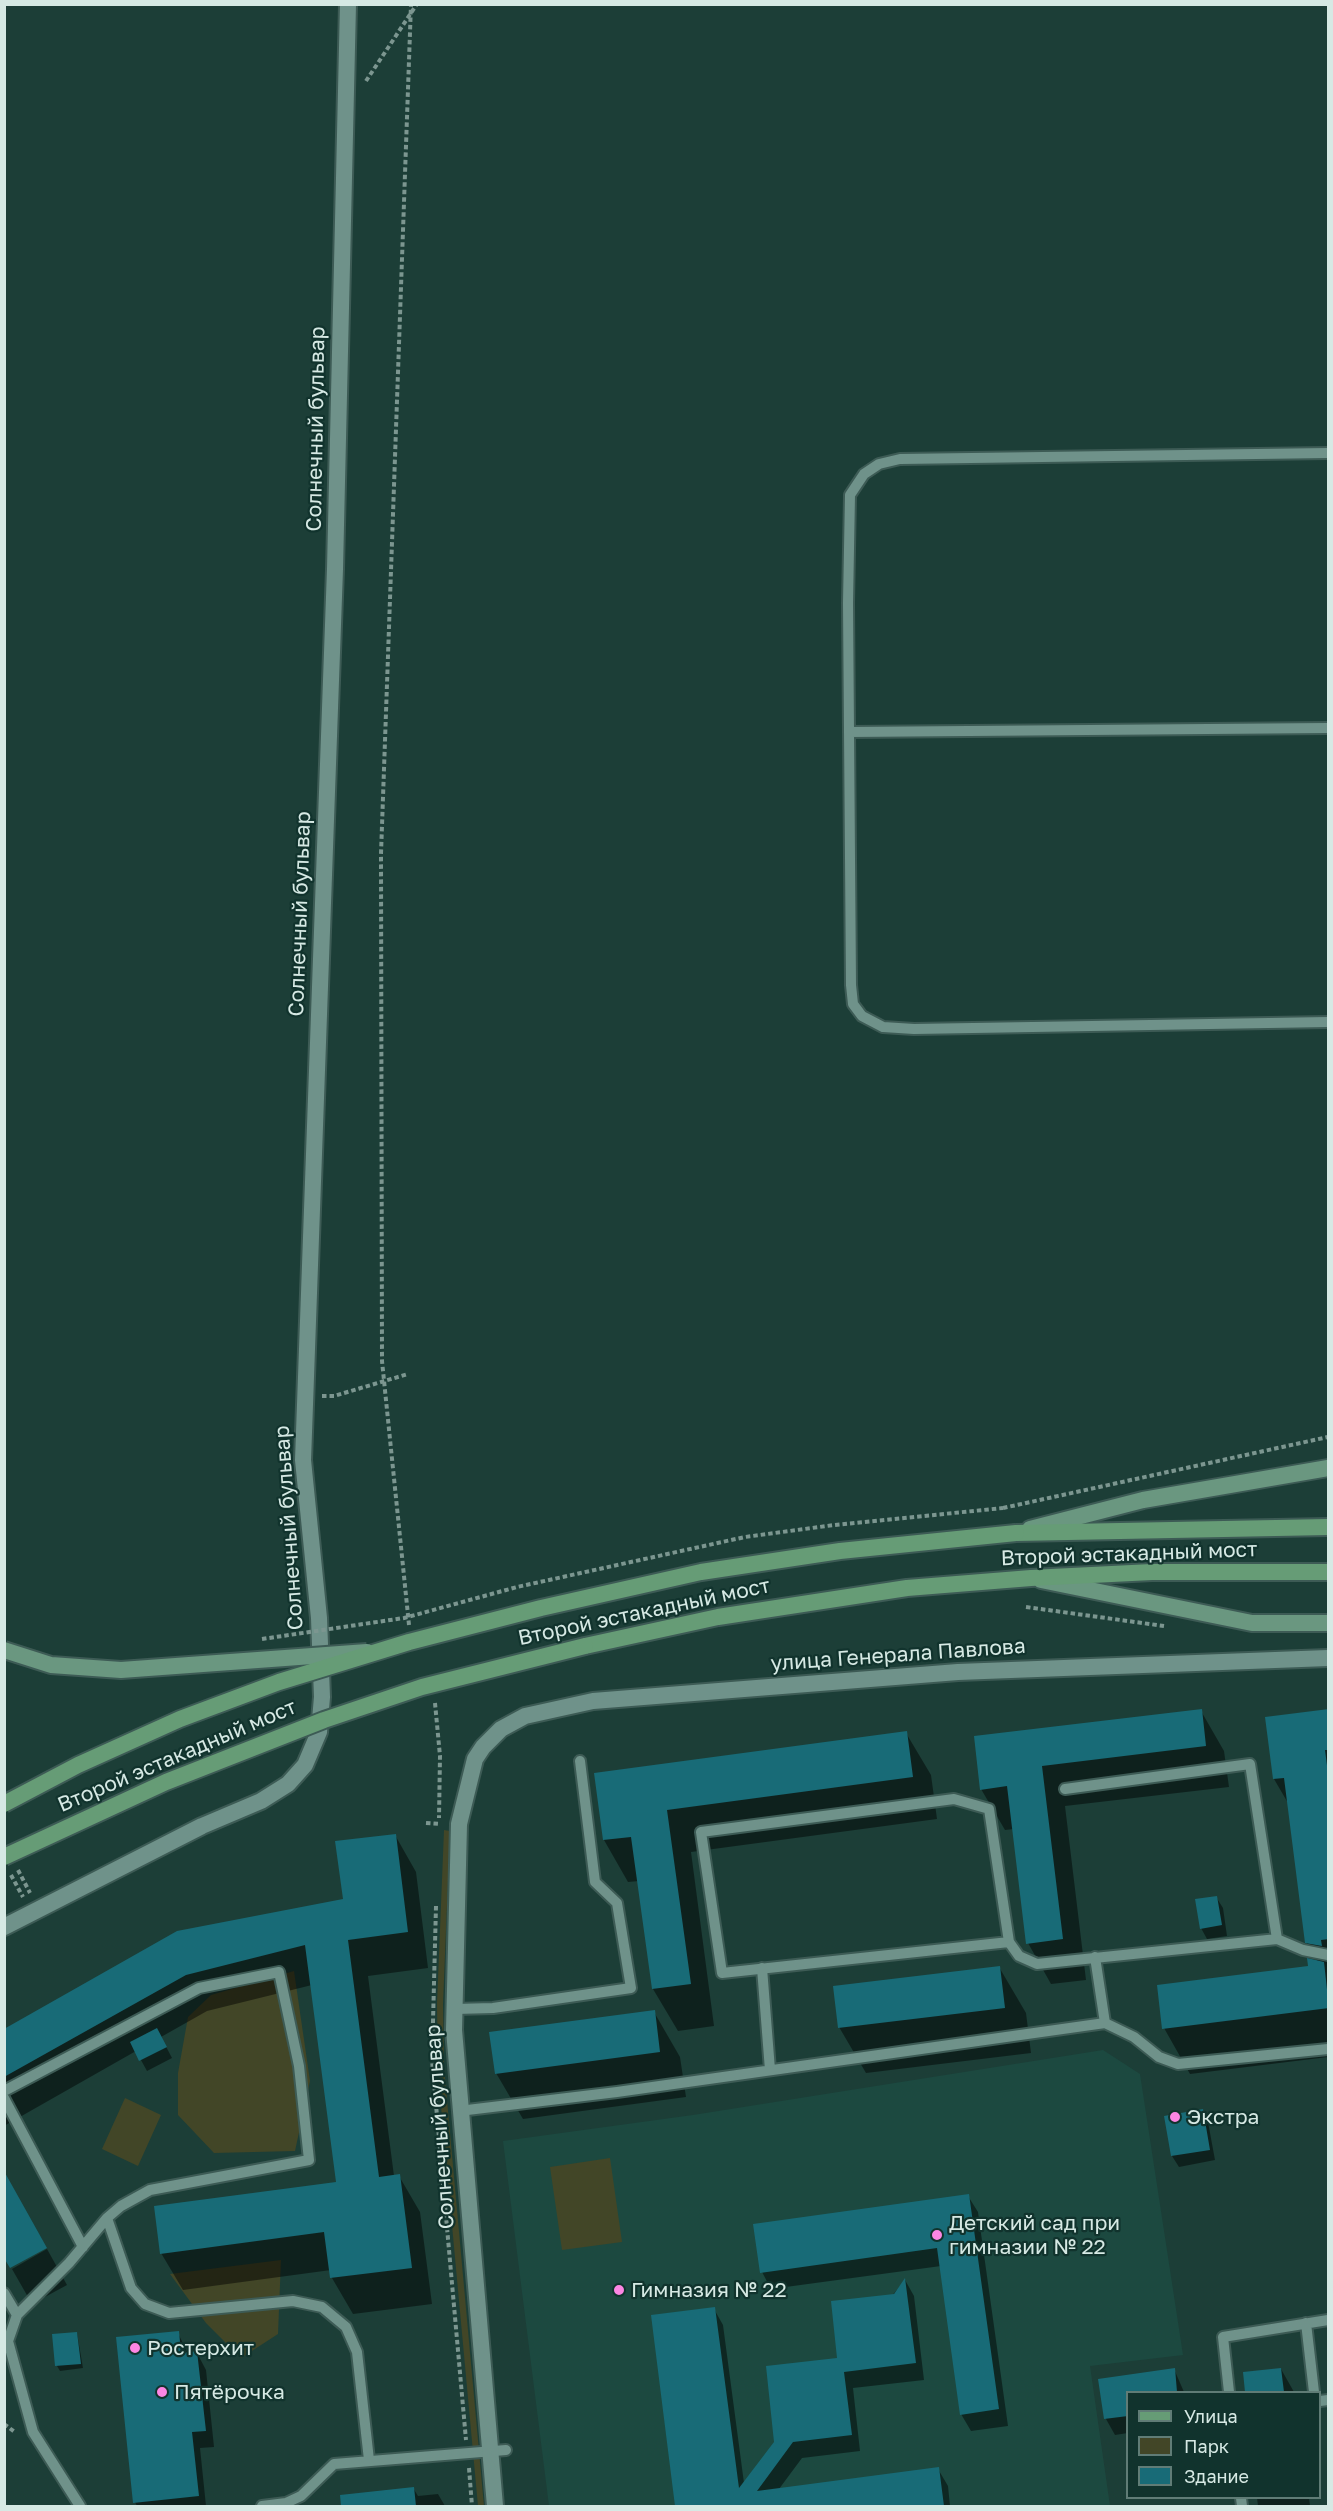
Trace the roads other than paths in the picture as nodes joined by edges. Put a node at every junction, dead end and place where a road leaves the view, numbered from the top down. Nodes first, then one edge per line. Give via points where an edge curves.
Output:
1 (348, 4) edge
2 (1329, 453) edge
3 (1329, 728) edge
4 (849, 732) junction
5 (1329, 1022) edge
6 (1329, 1468) edge
7 (1329, 1527) edge
8 (1016, 1533) junction
9 (1329, 1572) edge
10 (1031, 1578) junction
11 (1329, 1623) edge
12 (4, 1650) edge
13 (383, 1652) junction
14 (1329, 1658) edge
15 (483, 1746) joint
16 (580, 1761) dead end
17 (1065, 1789) dead end
18 (4, 1804) edge
19 (7, 1864) edge
20 (4, 1927) edge
21 (1277, 1940) junction
22 (1009, 1942) junction
23 (1329, 1955) edge
24 (1095, 1957) junction
25 (762, 1968) junction
26 (455, 2008) junction
27 (1105, 2023) junction
28 (1329, 2049) edge
29 (770, 2070) junction
30 (4, 2091) edge
31 (4, 2098) edge
32 (459, 2111) junction
33 (107, 2218) junction
34 (84, 2247) junction
35 (4, 2293) edge
36 (17, 2315) junction
37 (1329, 2320) edge
38 (1306, 2323) junction
39 (1229, 2391) edge
40 (1314, 2391) edge
41 (498, 2450) junction
42 (369, 2460) junction
43 (80, 2506) edge
44 (262, 2506) edge
45 (495, 2506) edge

1 - 20 street, Солнечный бульвар via 335,569 304,1395 303,1460 319,1618 319,1732 305,1765 288,1784 261,1801 202,1826
2 - 4 lane via 900,459 879,464 864,474 850,495
3 - 4 lane
4 - 5 lane via 851,985 853,1004 862,1016 883,1026 914,1029
6 - 8 main road via 1143,1500
7 - 8 main road, Второй эстакадный мост
8 - 13 main road, Второй эстакадный мост, bridge via 840,1551 701,1572 541,1608
9 - 10 main road, Второй эстакадный мост via 1152,1572
10 - 11 main road via 1243,1622
10 - 19 main road, Второй эстакадный мост, bridge via 907,1588 718,1617 422,1687 324,1719 166,1782
12 - 13 main road, bridge via 51,1665 112,1670
13 - 18 main road, Второй эстакадный мост, bridge via 279,1682 180,1719
14 - 15 street, улица Генерала Павлова via 958,1672 593,1701 525,1716 501,1729
15 - 26 street, Солнечный бульвар via 475,1759 459,1824
16 - 26 lane via 595,1882 617,1903 631,1988 493,2008
17 - 21 lane via 1250,1764
21 - 23 lane
21 - 24 lane
22 - 24 lane via 1019,1956 1036,1964
22 - 25 lane
22 - 25 lane via 989,1809 954,1799 701,1832 722,1973
24 - 27 lane
25 - 29 lane
26 - 32 street, Солнечный бульвар
27 - 28 lane via 1178,2064
27 - 29 lane
29 - 32 lane
30 - 33 lane via 199,1988 279,1972 299,2066 309,2160 150,2190
31 - 34 lane
32 - 41 street, Солнечный бульвар
33 - 34 lane
33 - 42 lane via 131,2288 145,2304 169,2313 293,2301 322,2307 346,2327 357,2352
34 - 36 lane
35 - 36 lane
36 - 43 lane via 8,2341 33,2432
37 - 38 lane
38 - 39 lane via 1223,2337
38 - 40 lane
41 - 42 lane
41 - 45 street, Солнечный бульвар
42 - 44 lane via 334,2464 301,2496 286,2503

